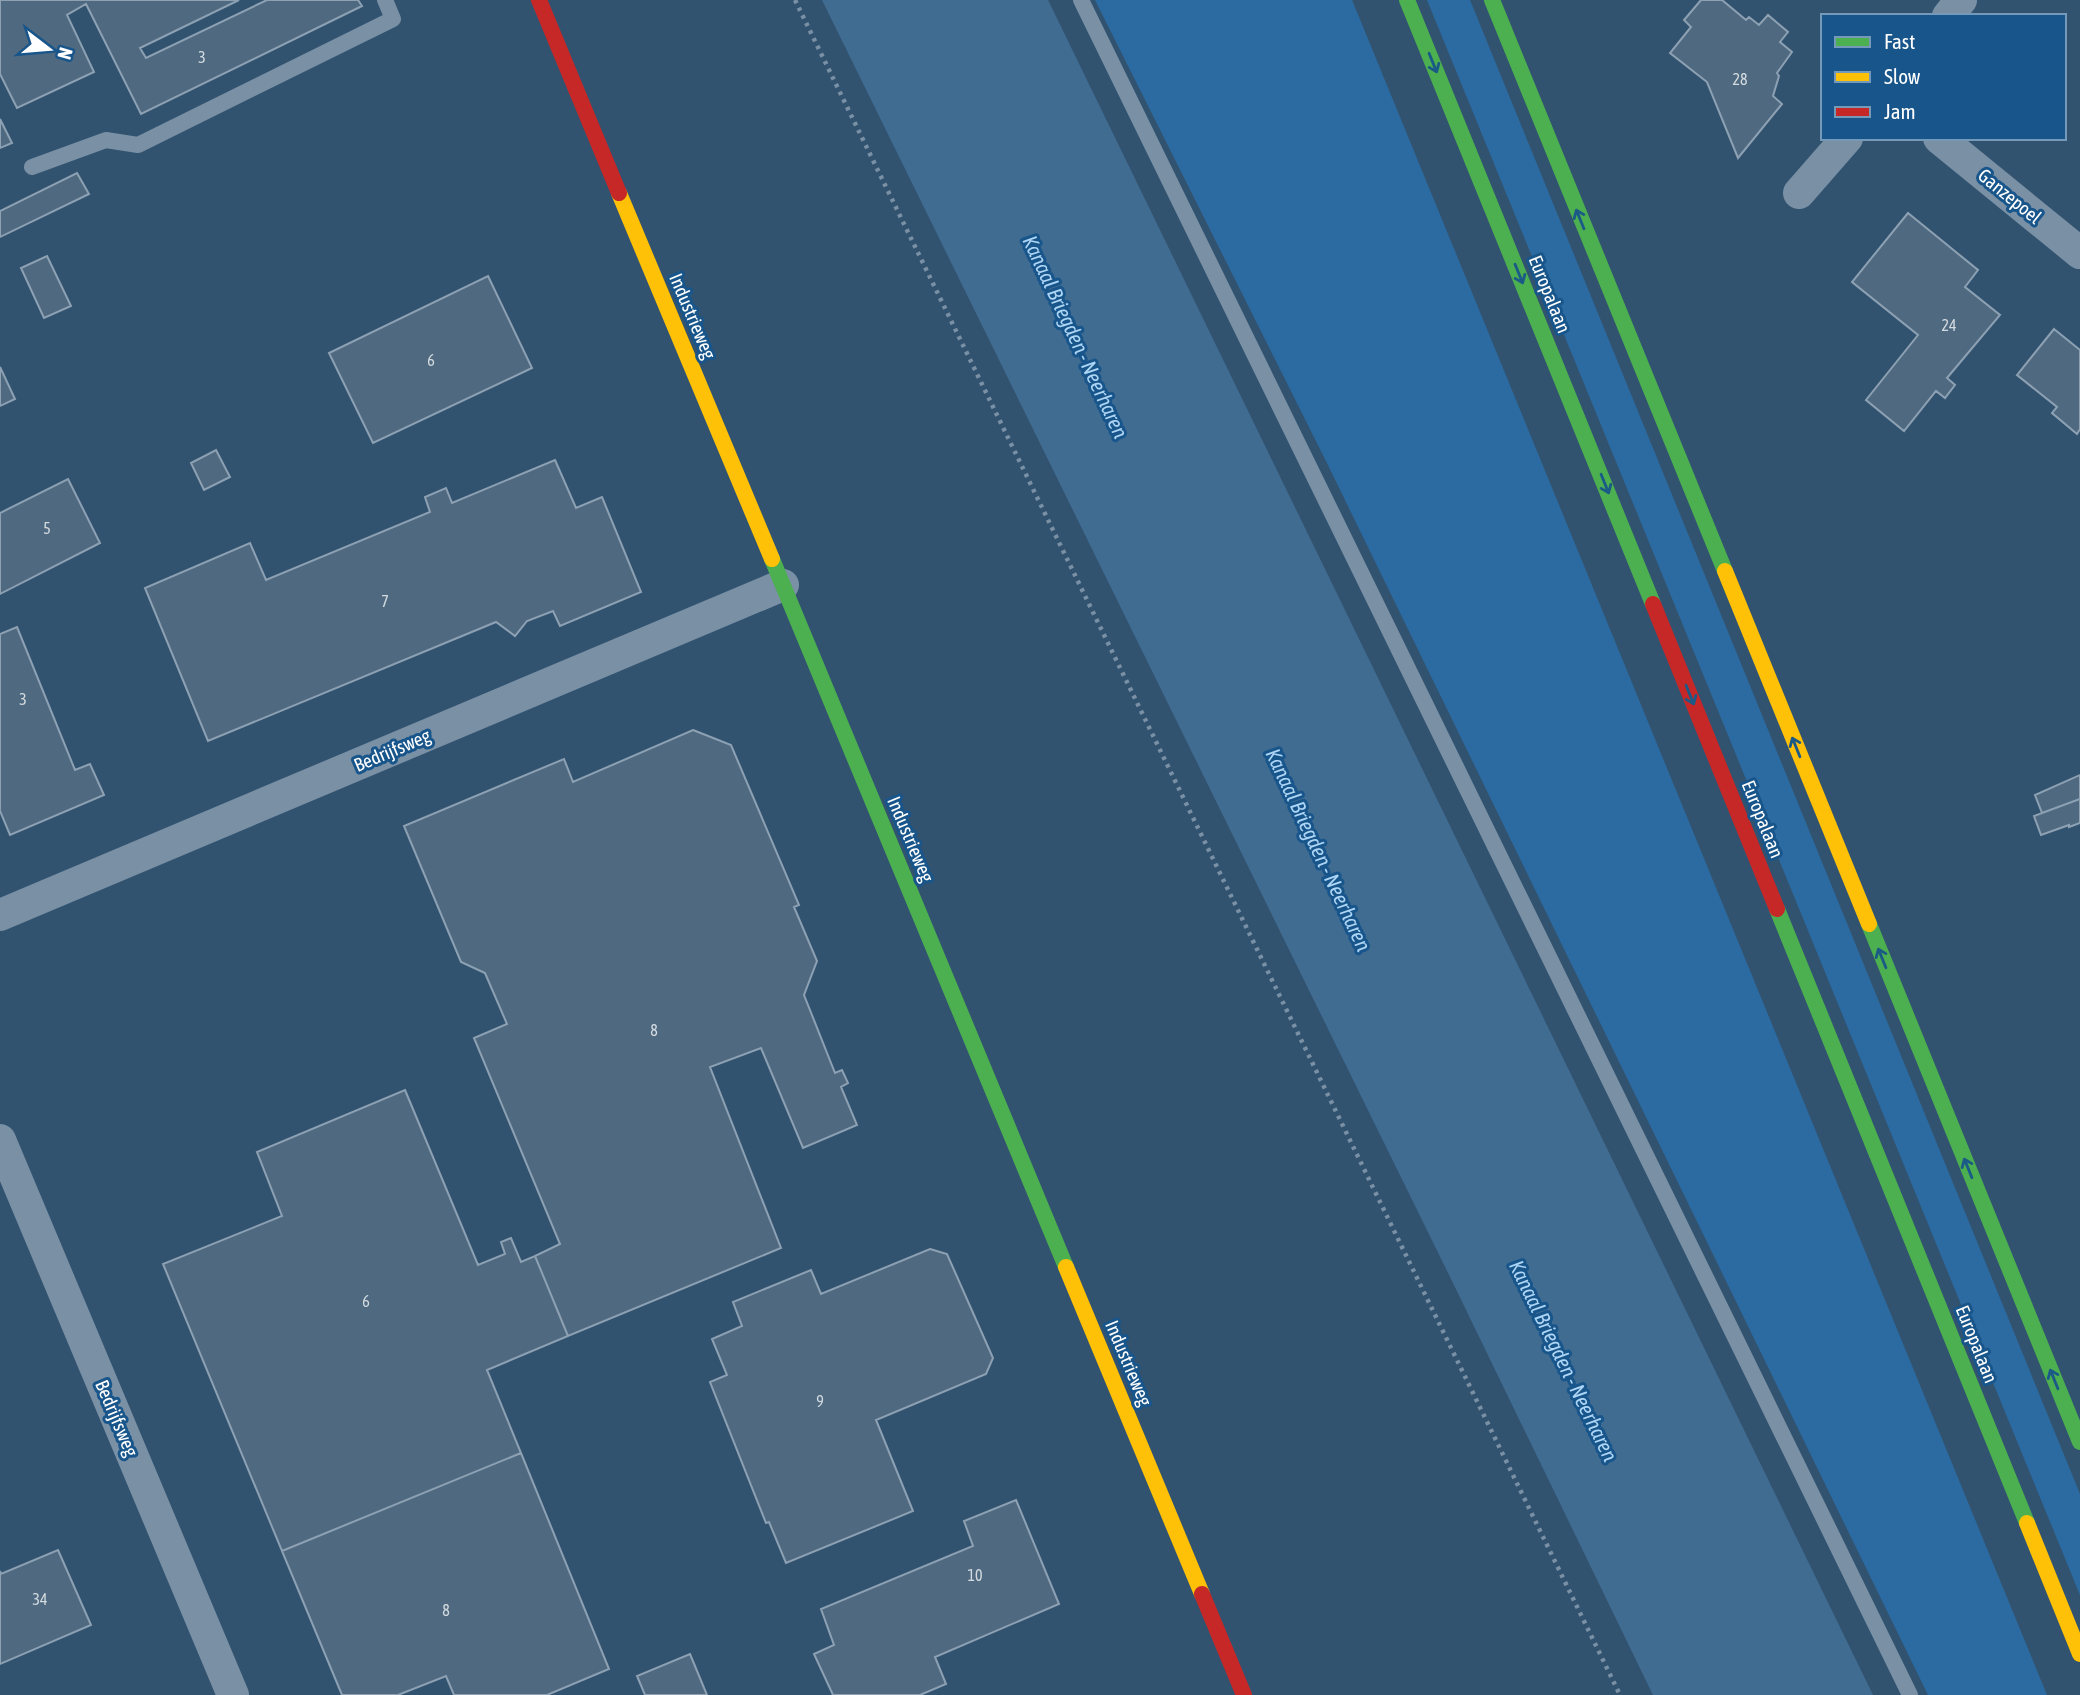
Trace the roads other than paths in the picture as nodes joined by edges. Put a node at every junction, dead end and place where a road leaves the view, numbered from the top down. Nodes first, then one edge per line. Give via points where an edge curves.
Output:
1 (385, 0) edge
2 (539, 0) edge
3 (1081, 0) edge
4 (1407, 0) edge
5 (1492, 0) edge
6 (1961, 0) edge
7 (1950, 14) edge
8 (1845, 140) edge
9 (1941, 140) edge
10 (32, 167) dead end
11 (1799, 193) dead end
12 (2080, 254) edge
13 (783, 585) junction
14 (0, 915) edge
15 (0, 1140) edge
16 (2080, 1442) edge
17 (2080, 1654) edge
18 (233, 1695) edge
19 (1244, 1695) edge
20 (1910, 1695) edge

1 - 10 lane via 393,19 138,145 106,139
2 - 13 main road, Industrieweg
3 - 20 lane
4 -> 17 main road, Europalaan
16 -> 5 main road
6 - 7 street
8 - 11 street
9 - 12 street, Ganzepoel
13 - 14 street, Bedrijfsweg
13 - 19 main road, Industrieweg
15 - 18 street, Bedrijfsweg

